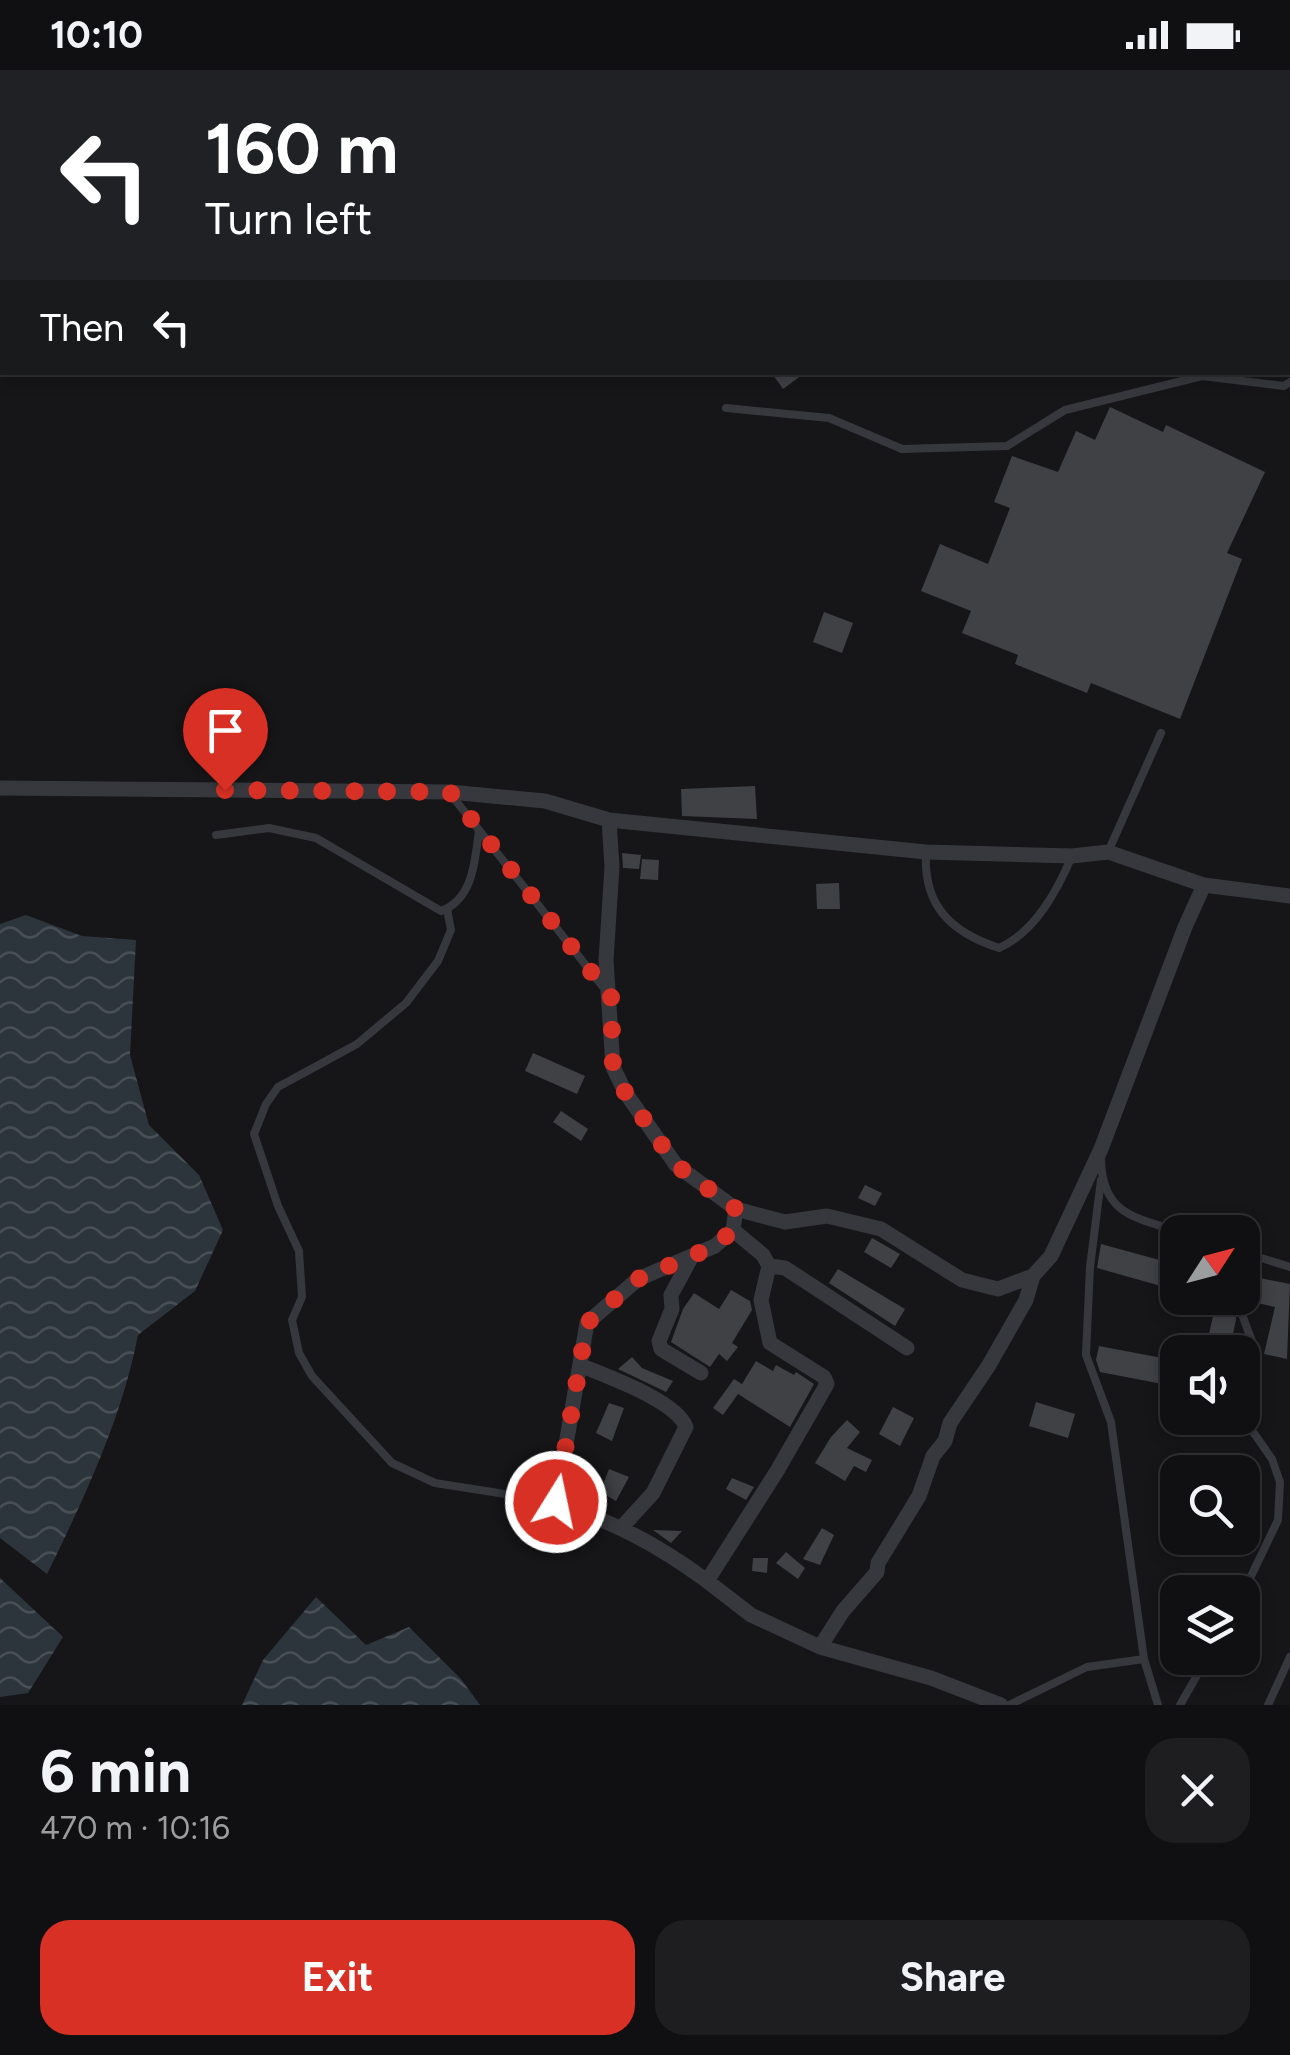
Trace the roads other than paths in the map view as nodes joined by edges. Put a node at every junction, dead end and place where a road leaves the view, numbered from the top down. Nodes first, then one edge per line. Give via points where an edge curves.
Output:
1 (1196, 375) edge
2 (1207, 375) edge
3 (1290, 382) edge
4 (726, 408) dead end
5 (1161, 733) dead end
6 (0, 788) edge
7 (450, 792) junction
8 (609, 820) junction
9 (480, 830) junction
10 (216, 835) dead end
11 (926, 852) junction
12 (1108, 852) junction
13 (1072, 856) junction
14 (1204, 884) junction
15 (1290, 896) edge
16 (447, 909) junction
17 (611, 997) junction
18 (1101, 1149) junction
19 (1101, 1180) junction
20 (736, 1209) junction
21 (1160, 1226) edge
22 (733, 1230) junction
23 (692, 1256) junction
24 (1260, 1257) edge
25 (769, 1266) junction
26 (1290, 1266) edge
27 (1033, 1276) junction
28 (1243, 1315) edge
29 (906, 1348) dead end
30 (580, 1365) junction
31 (701, 1373) dead end
32 (556, 1502) junction
33 (1278, 1520) junction
34 (622, 1527) junction
35 (1290, 1527) edge
36 (1251, 1575) edge
37 (707, 1581) junction
38 (820, 1646) junction
39 (1290, 1656) edge
40 (1144, 1659) junction
41 (1197, 1675) edge
42 (1002, 1705) edge
43 (1009, 1705) edge
44 (1158, 1705) edge
45 (1180, 1705) edge
46 (1268, 1705) edge

1 - 4 lane via 1065,410 1007,446 902,449 829,418
2 - 3 lane
5 - 12 lane
6 - 7 street
7 - 8 street via 545,801
7 - 9 lane
8 - 11 street
8 - 17 street
9 - 16 lane via 472,876
9 - 17 lane
10 - 16 lane via 270,828 316,838
11 - 13 street
11 - 13 lane via 924,882 942,915 974,940 999,948 1019,939 1059,887
12 - 13 street
12 - 14 street
14 - 15 street
14 - 18 street
16 - 32 lane via 451,930 438,961 406,1002 357,1044 278,1086 254,1134 300,1251 302,1297 292,1320 312,1376 392,1463 434,1483
17 - 20 street via 613,1068 625,1092 676,1165
18 - 19 lane
18 - 27 street via 1065,1230
19 - 21 lane via 1125,1215
19 - 40 lane via 1086,1355 1111,1422
20 - 22 street
20 - 27 street via 785,1222 827,1216 881,1229 962,1280 998,1289
22 - 23 street
22 - 25 street
23 - 30 street via 638,1279 587,1323
23 - 31 street via 659,1342
24 - 26 lane
25 - 29 street via 785,1268
25 - 37 street via 761,1300 770,1342 828,1384
27 - 38 street via 877,1572
28 - 33 lane via 1253,1344 1251,1429 1280,1482
30 - 32 street
30 - 34 street via 645,1394 686,1426 653,1493
32 - 34 street
33 - 35 lane
33 - 36 lane
34 - 37 street
37 - 38 street via 751,1615
38 - 42 street
39 - 46 lane
40 - 43 lane via 1087,1667
40 - 44 lane
41 - 45 lane

